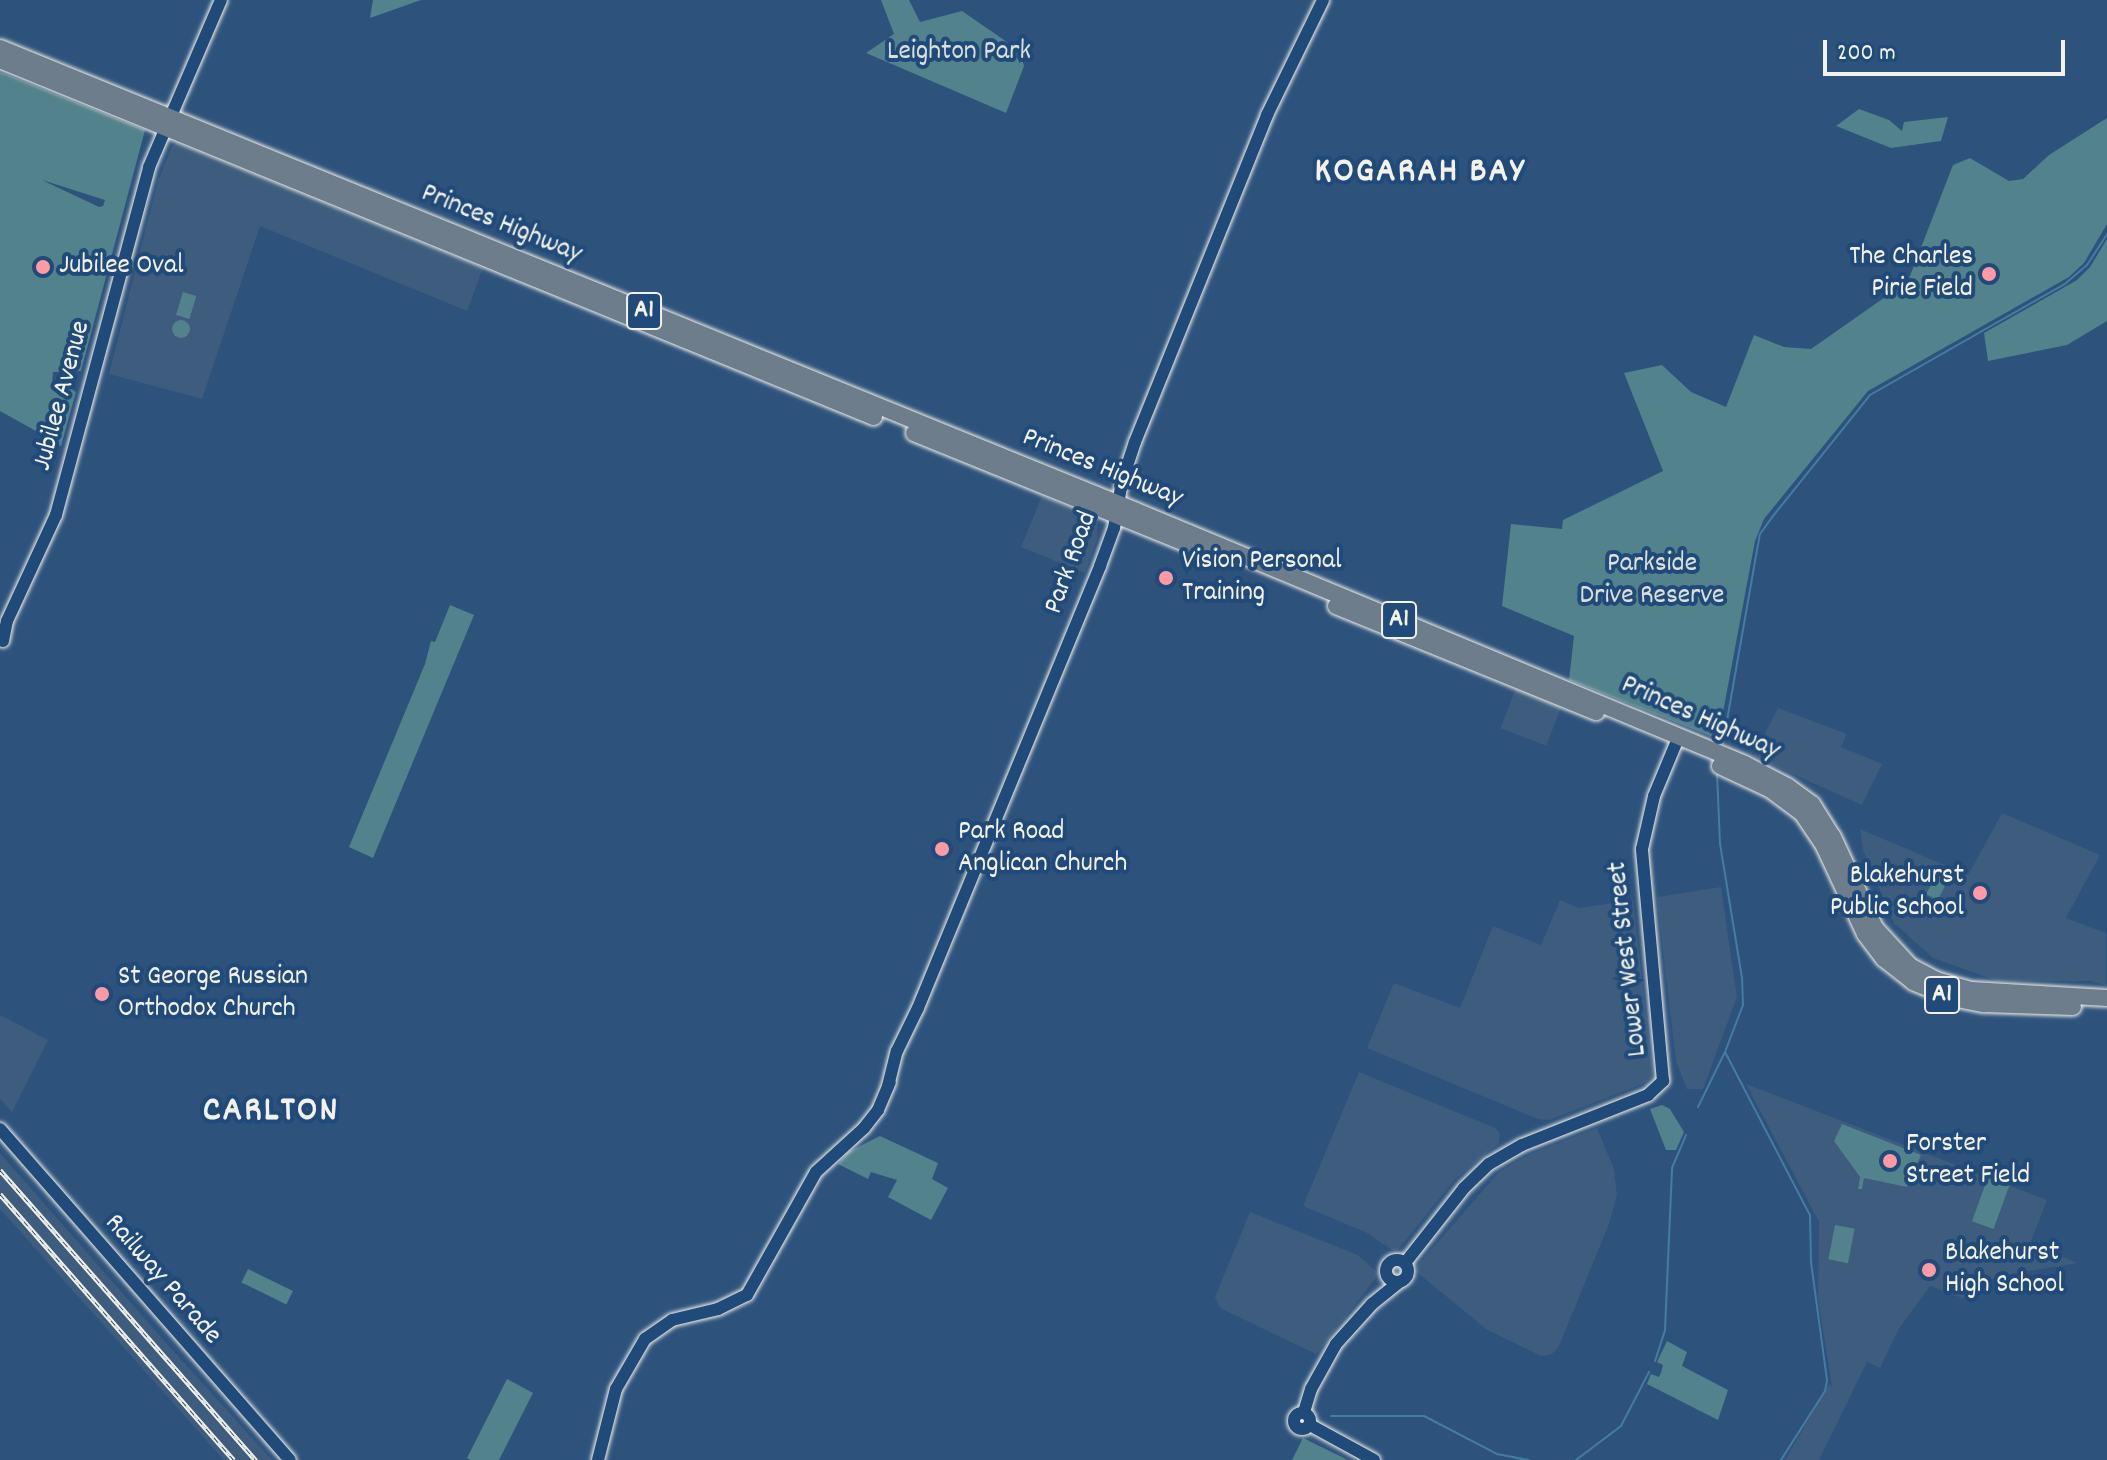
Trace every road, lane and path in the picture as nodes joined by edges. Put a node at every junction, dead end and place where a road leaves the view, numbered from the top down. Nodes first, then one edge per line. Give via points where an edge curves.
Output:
1 (221, 0) edge
2 (1323, 0) edge
3 (0, 48) edge
4 (0, 60) edge
5 (167, 123) junction
6 (1117, 510) junction
7 (3, 623) edge
8 (1, 642) edge
9 (1677, 741) junction
10 (2107, 998) edge
11 (2107, 1009) edge
12 (0, 1129) edge
13 (1405, 1263) junction
14 (1387, 1273) junction
15 (1399, 1282) junction
16 (1372, 1304) junction
17 (290, 1460) edge
18 (598, 1460) edge
19 (1374, 1460) edge

1 - 5 main road, Jubilee Avenue
2 - 6 main road, Park Road via 1249,160 1133,446
3 - 5 highway, Princes Highway / A1
4 - 5 highway, Princes Highway / A1
5 - 6 highway, Princes Highway / A1
5 - 7 main road, Jubilee Avenue via 143,188 56,515
6 - 9 highway, Princes Highway / A1
6 - 18 main road, Park Road via 1099,569 873,1117 816,1172 747,1295 663,1324 637,1349 616,1389
7 - 8 main road, Jubilee Avenue
9 - 10 highway, Princes Highway / A1 via 1745,764 1808,800 1833,837 1875,928 1921,973 1972,990
9 - 11 highway, Princes Highway / A1 via 1795,806 1824,846 1865,934 1884,959 1913,982 1984,1004
9 - 13 main road, Lower West Street via 1654,796 1642,849 1665,1071 1660,1086 1508,1151 1472,1180
12 - 17 main road, Railway Parade
13 - 14 main road via 1391,1262
13 - 15 main road via 1407,1275
14 - 15 main road
14 - 16 main road
15 - 16 main road
16 - 19 main road via 1336,1344 1294,1423 1300,1429 1310,1425

